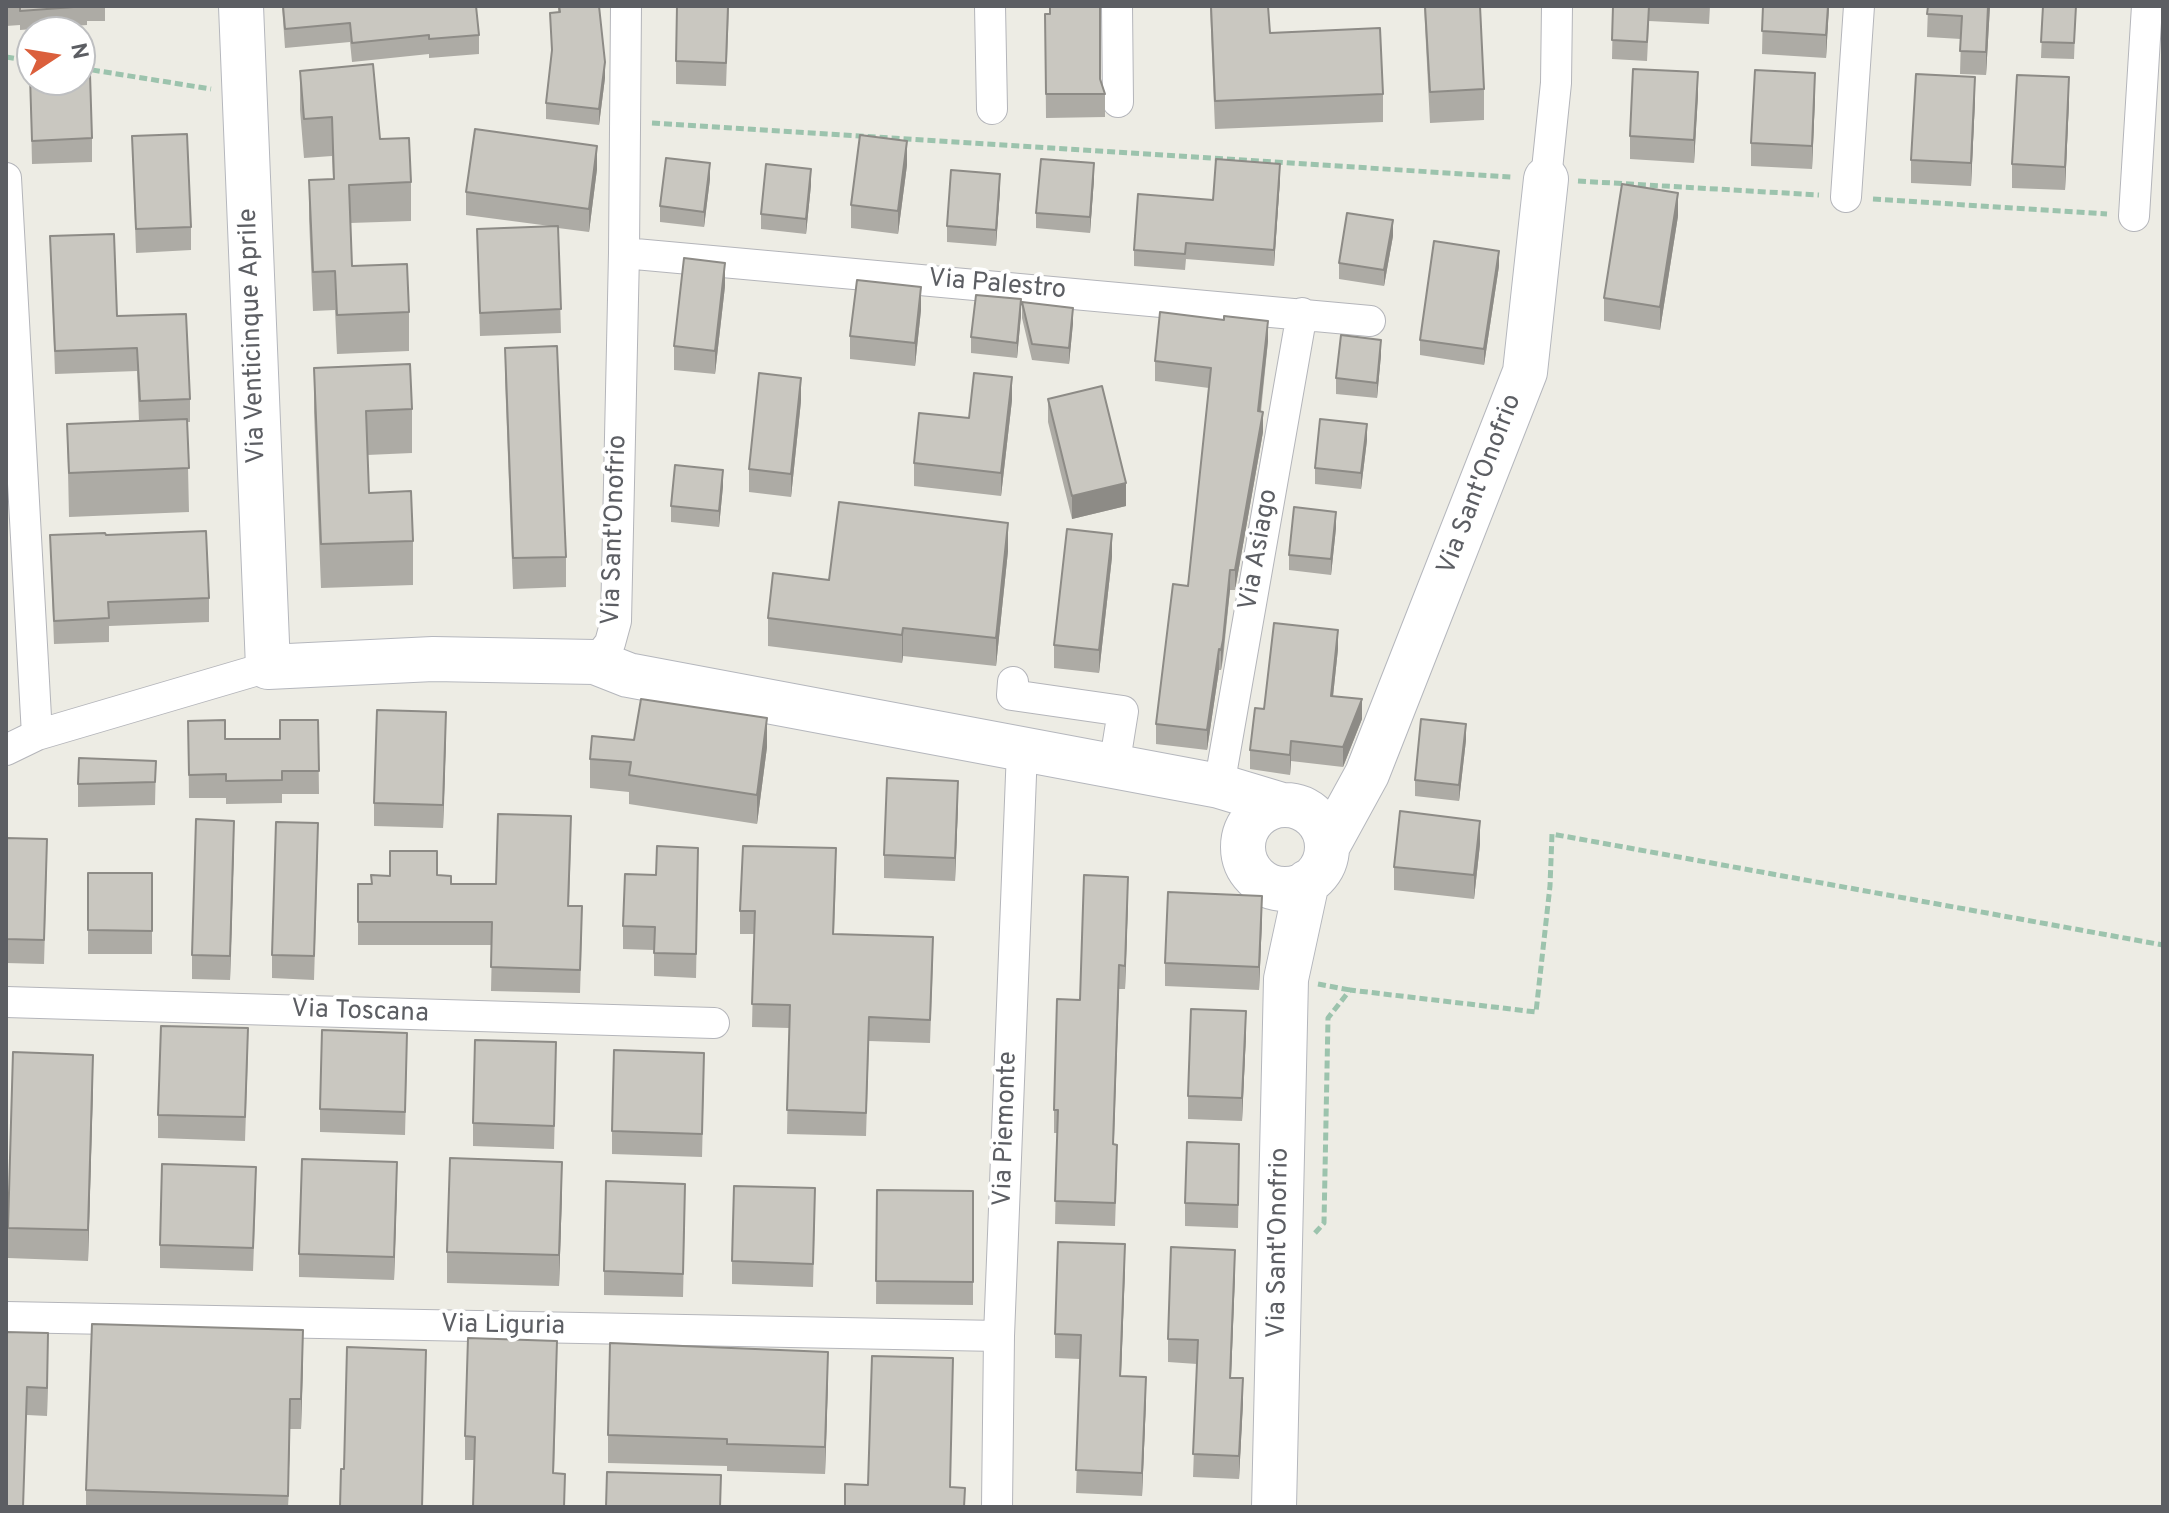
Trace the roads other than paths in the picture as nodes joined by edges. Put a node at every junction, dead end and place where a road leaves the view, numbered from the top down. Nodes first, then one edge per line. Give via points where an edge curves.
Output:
1 (241, 6) edge
2 (626, 6) edge
3 (990, 6) edge
4 (1117, 6) edge
5 (1557, 6) edge
6 (1859, 6) edge
7 (2147, 6) edge
8 (1118, 102) dead end
9 (992, 109) dead end
10 (6, 178) edge
11 (1537, 178) joint
12 (1846, 197) dead end
13 (2134, 216) dead end
14 (624, 253) junction
15 (1302, 313) junction
16 (1370, 321) dead end
17 (595, 662) junction
18 (268, 667) junction
19 (1013, 682) dead end
20 (37, 735) junction
21 (6, 750) edge
22 (1022, 750) junction
23 (1114, 767) junction
24 (1219, 786) junction
25 (1290, 843) junction
26 (6, 1002) edge
27 (714, 1023) dead end
28 (6, 1317) edge
29 (999, 1336) junction
30 (997, 1507) edge
31 (1274, 1507) edge

1 - 18 street, Via Venticinque Aprile
2 - 14 street, Via Sant'Onofrio
3 - 9 street
4 - 8 street
5 - 11 street via 1556,83
6 - 12 street
7 - 13 street
10 - 20 street
11 - 25 street, Via Sant'Onofrio via 1525,372 1367,774
14 - 15 street, Via Palestro
14 - 17 street, Via Sant'Onofrio via 616,621 610,643
15 - 16 street, Via Palestro
15 - 24 street, Via Asiago
17 - 18 street via 433,659
17 - 22 street, Via Sant'Onofrio via 628,675
18 - 20 street
19 - 23 street via 1012,695 1123,711
20 - 21 street
22 - 23 street, Via Sant'Onofrio
22 - 29 street, Via Piemonte
23 - 24 street, Via Sant'Onofrio
24 - 25 street
25 - 31 street, Via Sant'Onofrio via 1302,982 1279,1272
26 - 27 street, Via Toscana
28 - 29 street, Via Liguria
29 - 30 street, Via Piemonte

